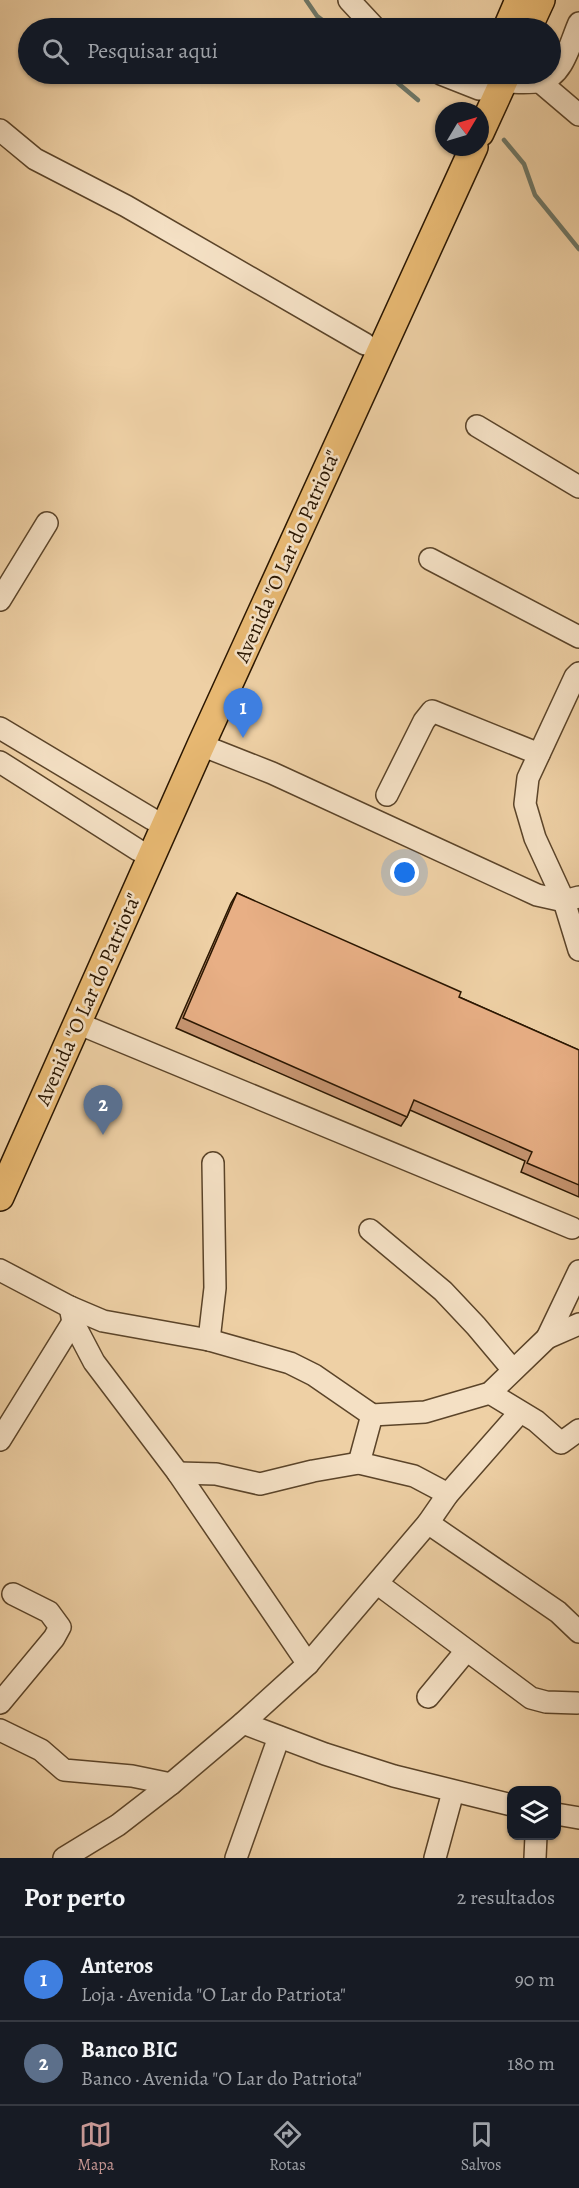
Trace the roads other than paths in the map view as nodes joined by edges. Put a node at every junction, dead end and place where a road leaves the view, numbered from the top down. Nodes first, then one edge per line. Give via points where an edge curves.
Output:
1 (349, 0) edge
2 (519, 0) edge
3 (540, 0) edge
4 (366, 18) edge
5 (511, 18) edge
6 (532, 18) edge
7 (579, 24) edge
8 (561, 64) edge
9 (461, 84) edge
10 (529, 84) edge
11 (543, 84) edge
12 (486, 97) edge
13 (579, 115) edge
14 (0, 130) edge
15 (449, 156) edge
16 (470, 156) edge
17 (365, 344) junction
18 (477, 426) dead end
19 (579, 487) edge
20 (47, 523) dead end
21 (430, 559) dead end
22 (0, 600) edge
23 (579, 637) edge
24 (579, 673) edge
25 (571, 704) edge
26 (0, 728) edge
27 (201, 746) junction
28 (539, 754) junction
29 (0, 762) edge
30 (387, 795) dead end
31 (152, 819) junction
32 (138, 850) junction
33 (571, 899) edge
34 (579, 950) edge
35 (77, 1023) junction
36 (0, 1161) edge
37 (213, 1163) dead end
38 (0, 1197) edge
39 (572, 1228) dead end
40 (370, 1230) dead end
41 (0, 1270) edge
42 (579, 1271) edge
43 (71, 1315) junction
44 (579, 1324) edge
45 (547, 1338) junction
46 (209, 1340) junction
47 (513, 1370) junction
48 (490, 1393) junction
49 (520, 1412) junction
50 (372, 1415) junction
51 (579, 1430) edge
52 (0, 1440) edge
53 (359, 1463) junction
54 (178, 1473) junction
55 (448, 1494) junction
56 (428, 1523) junction
57 (378, 1584) junction
58 (13, 1594) dead end
59 (579, 1632) edge
60 (466, 1651) junction
61 (308, 1664) junction
62 (428, 1697) dead end
63 (0, 1703) edge
64 (577, 1703) dead end
65 (243, 1723) junction
66 (0, 1730) edge
67 (279, 1737) junction
68 (171, 1784) junction
69 (453, 1792) junction
70 (507, 1804) edge
71 (561, 1815) edge
72 (579, 1818) edge
73 (536, 1840) edge
74 (64, 1858) edge
75 (236, 1858) edge
76 (435, 1858) edge
77 (535, 1858) edge

1 - 4 street
2 - 5 main road
3 - 6 main road
7 - 8 street
9 - 12 street
10 - 12 street
11 - 13 street
14 - 17 street via 35,159 126,206
15 - 17 main road, Avenida "O Lar do Patriota"
16 - 27 main road, Avenida "O Lar do Patriota"
17 - 31 main road, Avenida "O Lar do Patriota"
18 - 19 street
20 - 22 street
21 - 23 street
24 - 25 street via 575,676
25 - 28 street
26 - 31 street
27 - 33 street via 272,773 537,894
27 - 35 main road, Avenida "O Lar do Patriota"
28 - 30 street via 432,711
28 - 33 street via 528,778 525,804 535,838
29 - 32 street
31 - 32 main road, Avenida "O Lar do Patriota"
32 - 36 main road, Avenida "O Lar do Patriota"
33 - 34 street
35 - 38 main road, Avenida "O Lar do Patriota"
35 - 39 street
37 - 46 street via 215,1288
40 - 47 street via 443,1292
41 - 43 street
42 - 45 street
43 - 46 street
43 - 52 street
43 - 54 street via 94,1362
44 - 45 street
45 - 47 street
46 - 50 street via 290,1364
47 - 48 street
48 - 49 street
48 - 50 street via 425,1412
49 - 51 street via 561,1443
49 - 55 street
50 - 53 street
53 - 54 street via 260,1484 216,1474
53 - 55 street via 414,1476
54 - 61 street
55 - 56 street
56 - 57 street
56 - 59 street via 558,1612
57 - 60 street
57 - 61 street
58 - 63 street via 49,1612 60,1627
60 - 62 street
60 - 64 street via 531,1698
61 - 65 street
65 - 67 street
65 - 68 street
66 - 68 street via 41,1750 70,1772 132,1776
67 - 69 street
67 - 75 street
68 - 74 street via 118,1825
69 - 70 street
69 - 76 street
71 - 72 street
73 - 77 street

